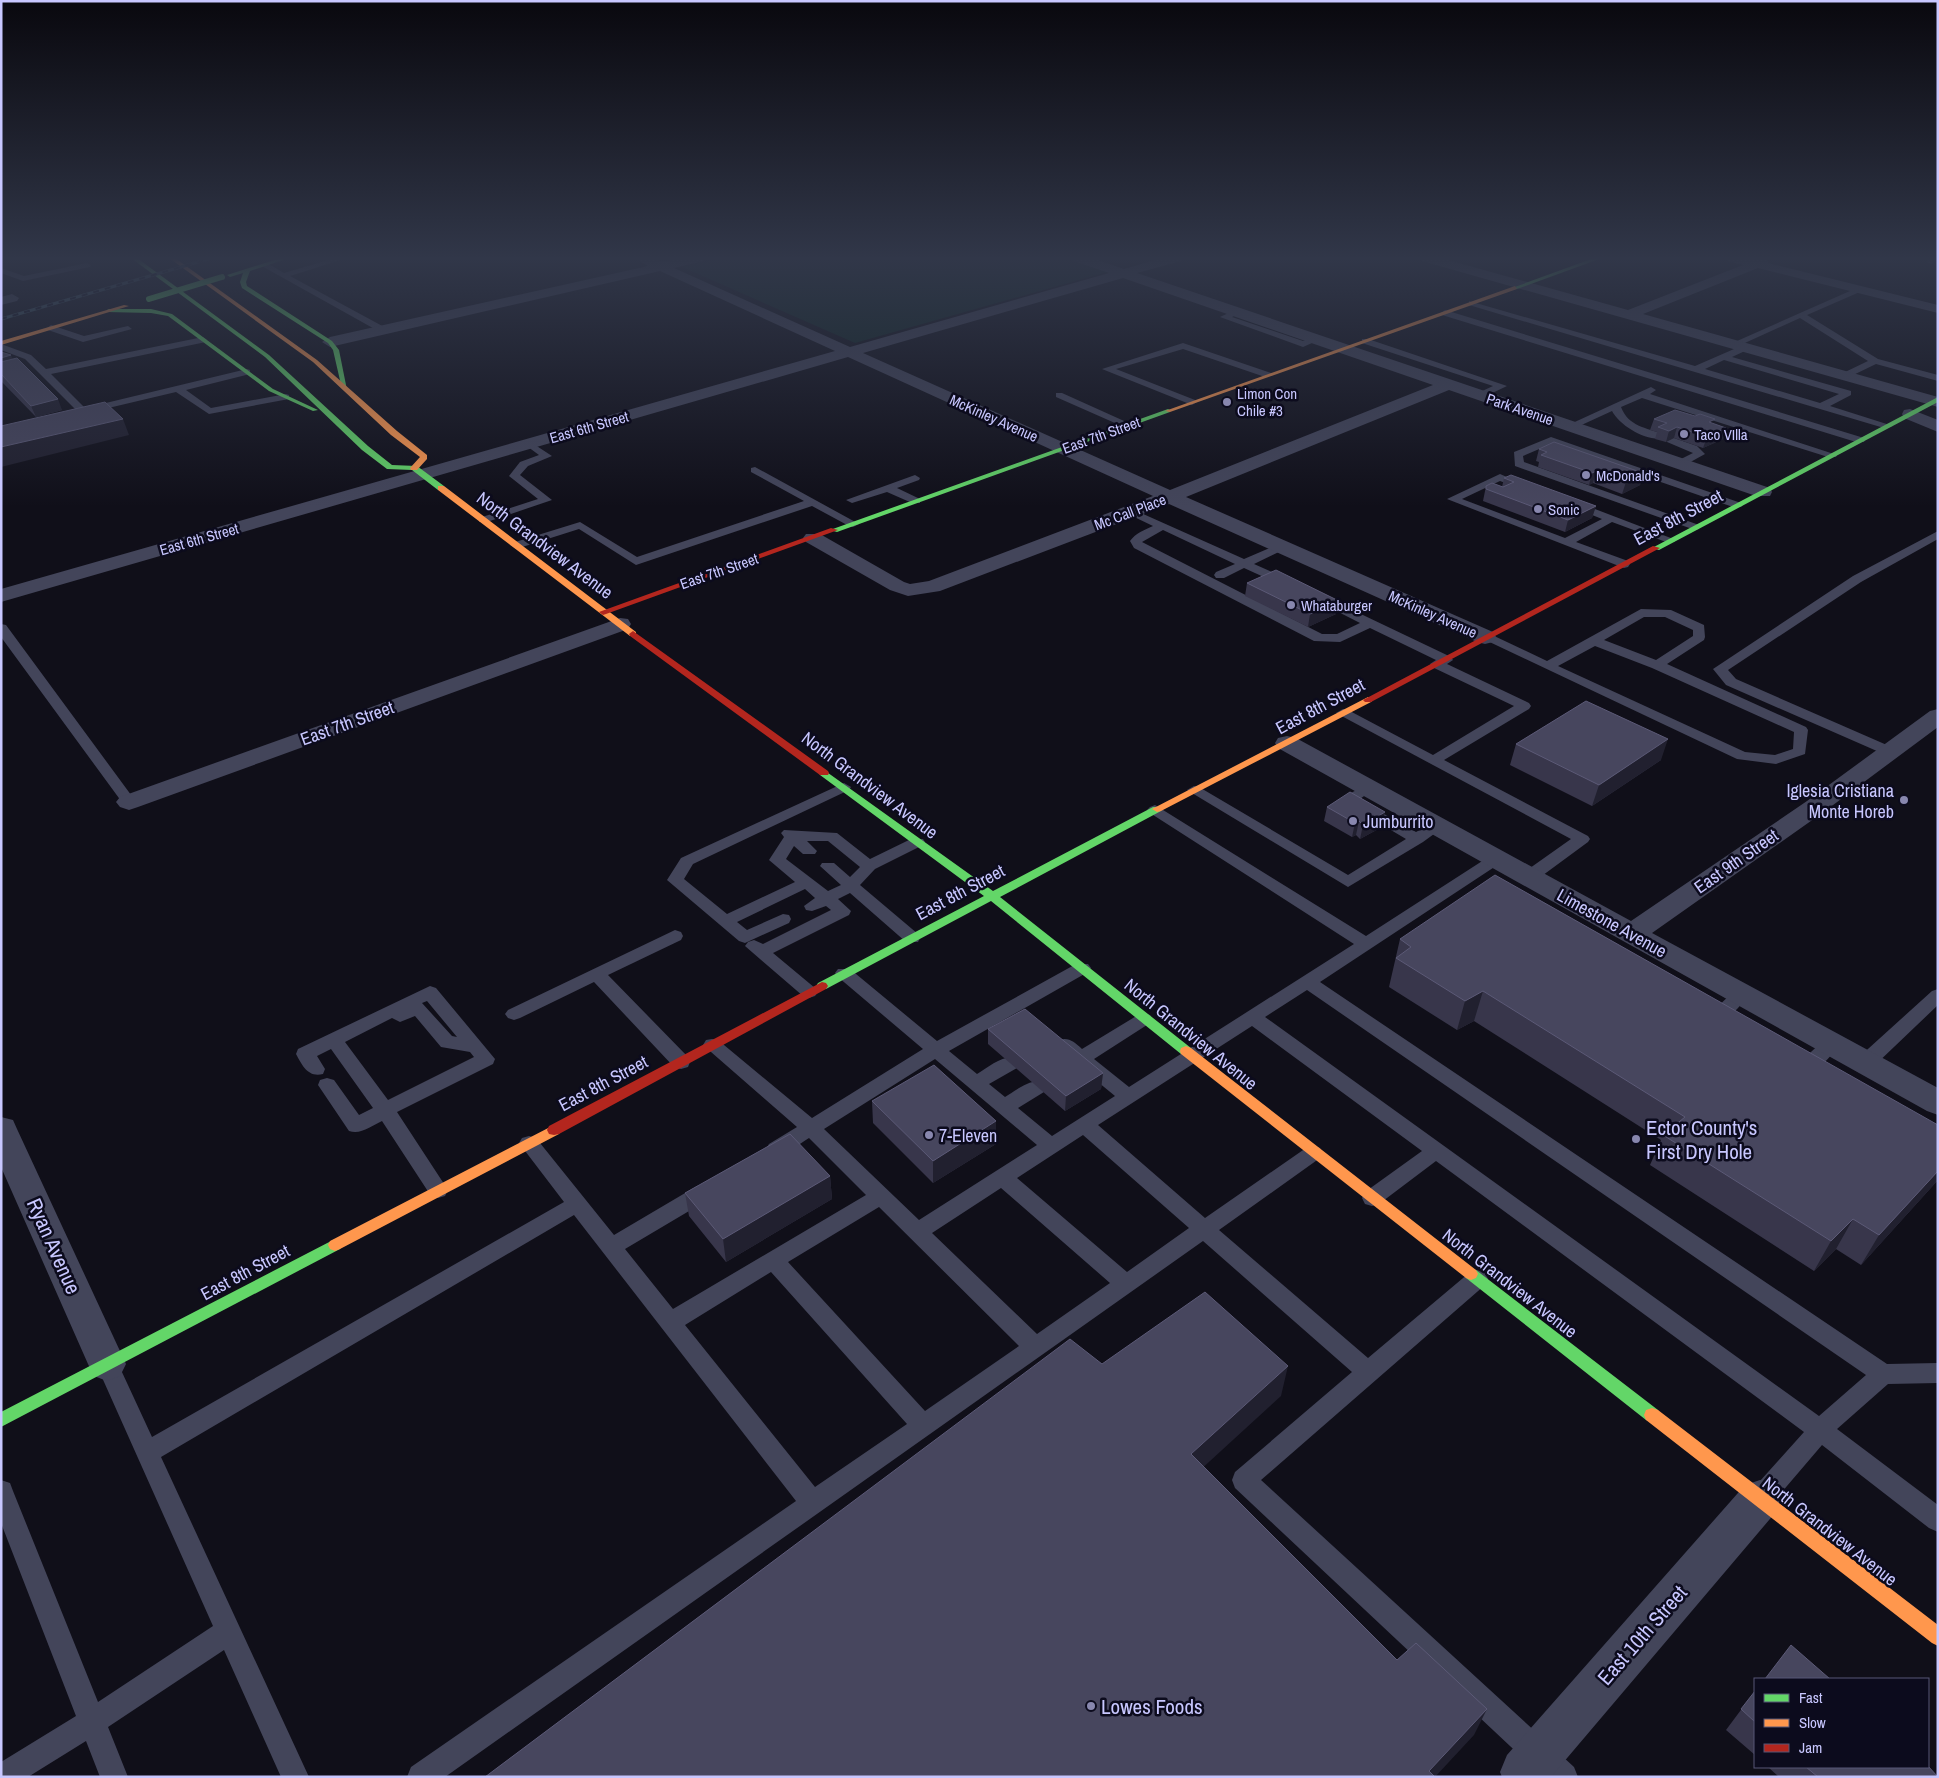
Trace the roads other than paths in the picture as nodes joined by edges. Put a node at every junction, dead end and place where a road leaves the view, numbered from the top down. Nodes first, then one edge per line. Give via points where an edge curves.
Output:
1 (198, 341) edge
2 (204, 341) edge
3 (247, 341) edge
4 (288, 341) edge
5 (335, 341) edge
6 (822, 341) edge
7 (885, 341) edge
8 (1323, 341) edge
9 (1365, 341) joint
10 (1539, 341) edge
11 (1601, 341) edge
12 (1707, 341) edge
13 (1751, 341) edge
14 (1843, 341) edge
15 (330, 342) joint
16 (1, 347) edge
17 (1344, 348) junction
18 (1734, 350) junction
19 (846, 352) junction
20 (1875, 361) junction
21 (1696, 369) junction
22 (46, 372) junction
23 (247, 372) junction
24 (1268, 375) junction
25 (1844, 376) junction
26 (1938, 378) edge
27 (1670, 381) junction
28 (1868, 383) junction
29 (1449, 384) junction
30 (178, 389) junction
31 (345, 389) junction
32 (1848, 393) junction
33 (1641, 394) junction
34 (1059, 395) dead end
35 (1481, 395) junction
36 (286, 397) junction
37 (1936, 401) edge
38 (1192, 402) junction
39 (1615, 406) junction
40 (1822, 406) junction
41 (1910, 414) junction
42 (336, 420) junction
43 (1128, 425) junction
44 (1571, 426) junction
45 (1888, 426) junction
46 (1938, 427) edge
47 (1590, 433) junction
48 (1660, 436) edge
49 (1670, 440) edge
50 (1860, 440) junction
51 (529, 444) junction
52 (1563, 444) junction
53 (1062, 449) junction
54 (1832, 455) junction
55 (1681, 463) junction
56 (755, 470) dead end
57 (419, 472) junction
58 (915, 478) dead end
59 (888, 488) junction
60 (1538, 491) edge
61 (1763, 492) junction
62 (1169, 497) junction
63 (852, 500) dead end
64 (916, 501) junction
65 (1566, 501) edge
66 (814, 502) junction
67 (1737, 505) junction
68 (1132, 512) junction
69 (1612, 518) junction
70 (483, 520) junction
71 (853, 524) junction
72 (1164, 526) junction
73 (1695, 527) junction
74 (1938, 534) edge
75 (813, 538) junction
76 (1670, 540) junction
77 (1566, 542) junction
78 (516, 546) junction
79 (1281, 547) junction
80 (1244, 564) junction
81 (1624, 564) junction
82 (1220, 574) dead end
83 (1, 596) edge
84 (612, 618) junction
85 (1370, 623) junction
86 (1, 628) edge
87 (1485, 637) junction
88 (1594, 641) junction
89 (1611, 647) junction
90 (1441, 662) junction
91 (1657, 665) junction
92 (1547, 666) junction
93 (1747, 706) junction
94 (1343, 713) junction
95 (1938, 716) edge
96 (1286, 743) junction
97 (1891, 752) junction
98 (1434, 760) junction
99 (844, 786) junction
100 (1194, 790) junction
101 (129, 802) joint
102 (1155, 810) junction
103 (773, 820) junction
104 (1427, 833) junction
105 (792, 836) junction
106 (917, 842) junction
107 (809, 851) dead end
108 (1496, 859) junction
109 (828, 866) dead end
110 (869, 866) junction
111 (1468, 877) junction
112 (1529, 877) junction
113 (805, 883) junction
114 (1484, 886) edge
115 (850, 887) junction
116 (991, 895) junction
117 (819, 902) junction
118 (783, 919) dead end
119 (726, 921) junction
120 (675, 936) dead end
121 (745, 937) junction
122 (912, 938) junction
123 (1635, 942) junction
124 (1366, 944) junction
125 (762, 952) junction
126 (1082, 968) junction
127 (844, 973) junction
128 (596, 974) junction
129 (1308, 982) junction
130 (809, 992) junction
131 (1741, 994) junction
132 (1938, 995) edge
133 (1014, 1005) junction
134 (1700, 1009) edge
135 (514, 1014) dead end
136 (1252, 1016) junction
137 (1029, 1017) edge
138 (1716, 1018) junction
139 (1144, 1019) junction
140 (1732, 1028) edge
141 (1051, 1035) edge
142 (341, 1036) junction
143 (1831, 1044) junction
144 (712, 1045) junction
145 (936, 1050) junction
146 (1191, 1056) junction
147 (1789, 1060) edge
148 (1076, 1061) junction
149 (680, 1062) junction
150 (1010, 1062) edge
151 (1865, 1063) junction
152 (316, 1069) dead end
153 (1805, 1069) junction
154 (1822, 1079) edge
155 (976, 1083) junction
156 (327, 1085) dead end
157 (1037, 1087) edge
158 (1129, 1097) junction
159 (1938, 1103) edge
160 (1004, 1107) junction
161 (385, 1110) junction
162 (1085, 1125) junction
163 (811, 1128) junction
164 (1, 1129) edge
165 (529, 1143) junction
166 (1050, 1145) junction
167 (1436, 1150) junction
168 (1313, 1152) junction
169 (761, 1158) edge
170 (1001, 1176) junction
171 (719, 1183) edge
172 (438, 1190) junction
173 (879, 1197) junction
174 (1372, 1198) junction
175 (577, 1204) junction
176 (1203, 1230) junction
177 (917, 1232) junction
178 (611, 1247) junction
179 (774, 1261) junction
180 (1478, 1279) junction
181 (1126, 1284) junction
182 (671, 1322) junction
183 (1036, 1348) junction
184 (108, 1364) junction
185 (1368, 1372) junction
186 (1938, 1373) edge
187 (1883, 1374) junction
188 (1, 1420) edge
189 (924, 1426) junction
190 (1820, 1430) junction
191 (148, 1452) junction
192 (1, 1491) edge
193 (1760, 1499) junction
194 (813, 1503) junction
195 (1938, 1520) edge
196 (229, 1632) junction
197 (1938, 1637) edge
198 (92, 1722) junction
199 (1537, 1770) edge
200 (2, 1777) edge
201 (114, 1777) edge
202 (294, 1777) edge
203 (421, 1777) edge

1 - 22 lane
2 - 23 main road
3 - 42 main road
4 - 31 main road
5 - 15 street
6 - 19 street, McKinley Avenue
7 - 19 street, East 6th Street
8 - 17 street, Park Avenue
9 - 17 main road, East 7th Street
9 - 35 lane via 1502,386
10 - 27 lane
11 - 21 lane
12 - 18 street
13 - 18 lane
14 - 20 lane
15 - 31 main road via 336,350
16 - 22 lane via 28,357
17 - 24 main road, East 7th Street
17 - 29 street, Park Avenue
18 - 21 lane
18 - 25 street
18 - 32 lane
19 - 51 street, East 6th Street
19 - 53 street, McKinley Avenue
20 - 25 lane
20 - 26 lane
21 - 27 lane
21 - 40 lane
22 - 30 lane via 79,412
23 - 30 lane
23 - 36 main road
24 - 38 main road, East 7th Street
24 - 38 lane via 1183,346 1107,369
25 - 28 street
27 - 33 lane
27 - 50 lane
28 - 32 lane
28 - 37 street
29 - 35 street, Park Avenue
29 - 62 street, Mc Call Place
30 - 36 lane via 210,411
31 - 57 main road via 424,457
32 - 40 lane
33 - 39 lane
33 - 54 lane
34 - 43 lane
35 - 44 street, Park Avenue
36 - 42 main road
37 - 41 main road, East 8th Street
38 - 43 main road, East 7th Street
39 - 44 lane
39 - 48 lane via 1618,418 1626,425
40 - 45 lane
41 - 45 main road, East 8th Street
41 - 46 street
42 - 57 main road via 390,467
43 - 53 main road, East 7th Street
44 - 47 street, Park Avenue
45 - 50 main road, East 8th Street
47 - 52 lane
47 - 55 street, Park Avenue
49 - 55 lane via 1700,454
50 - 54 main road, East 8th Street
51 - 57 street, East 6th Street
51 - 70 lane via 547,456 524,464 514,476 546,500
52 - 67 lane
52 - 73 lane via 1551,440 1518,454 1519,464
53 - 62 street, McKinley Avenue
53 - 64 main road, East 7th Street
54 - 61 main road, East 8th Street
55 - 61 street, Park Avenue
56 - 66 lane
57 - 70 main road, North Grandview Avenue
57 - 83 street, East 6th Street
58 - 59 lane
59 - 63 lane
59 - 64 lane
60 - 77 lane via 1500,477 1454,499
61 - 67 main road, East 8th Street
62 - 68 street, Mc Call Place
62 - 79 street, McKinley Avenue
64 - 71 main road, East 7th Street
65 - 69 lane
66 - 71 lane
66 - 78 lane via 636,561 580,525
67 - 73 main road, East 8th Street
68 - 72 lane
68 - 75 street, Mc Call Place via 966,576 919,590 897,586
69 - 76 lane
69 - 77 lane
70 - 78 main road, North Grandview Avenue
71 - 75 main road, East 7th Street
72 - 80 lane
72 - 85 lane via 1142,536 1136,541 1138,546 1319,638 1342,639
73 - 76 main road, East 8th Street
74 - 97 lane via 1857,579 1720,669 1731,682
75 - 84 main road, East 7th Street
76 - 81 main road, East 8th Street
77 - 81 lane
78 - 84 main road, North Grandview Avenue
79 - 80 lane
79 - 87 street, McKinley Avenue
80 - 82 lane
80 - 85 lane
81 - 87 main road, East 8th Street
84 - 99 main road, North Grandview Avenue
84 - 101 street, East 7th Street
85 - 90 lane
86 - 101 lane
87 - 90 main road, East 8th Street
87 - 92 lane
88 - 89 lane
88 - 91 lane via 1640,614 1666,613 1699,628 1700,637
88 - 92 lane
89 - 91 lane
89 - 93 lane via 1616,654 1721,700
90 - 94 main road, East 8th Street
90 - 98 lane via 1524,706
91 - 93 lane
92 - 93 lane via 1742,756 1776,760 1800,751 1800,730
94 - 96 main road, East 8th Street
94 - 98 lane
95 - 97 street, East 9th Street
96 - 100 main road, East 8th Street
96 - 104 street, Limestone Avenue via 1368,788
97 - 123 street, East 9th Street
98 - 112 lane via 1582,839
99 - 103 lane
99 - 106 main road, North Grandview Avenue
100 - 102 main road, East 8th Street
100 - 104 lane via 1348,882
102 - 116 main road, East 8th Street
102 - 124 lane
103 - 105 lane
103 - 119 lane via 687,861 675,880
104 - 108 street, Limestone Avenue
105 - 107 lane
105 - 110 lane via 832,836
105 - 113 lane via 777,860
106 - 110 lane
106 - 116 main road, North Grandview Avenue
108 - 111 lane
108 - 112 street, Limestone Avenue
109 - 115 lane
110 - 115 lane
111 - 114 lane
111 - 124 lane
112 - 123 street, Limestone Avenue via 1558,902
113 - 117 lane
113 - 119 lane
115 - 117 lane
115 - 122 lane
116 - 122 main road, East 8th Street
116 - 126 main road, North Grandview Avenue
117 - 125 lane via 842,911
118 - 121 lane
119 - 121 lane
120 - 128 lane
121 - 125 lane
122 - 127 main road, East 8th Street
123 - 131 street, Limestone Avenue
124 - 129 lane
125 - 130 lane
126 - 133 lane
126 - 139 main road, North Grandview Avenue
127 - 130 main road, East 8th Street
127 - 145 lane
128 - 135 lane
128 - 149 lane
129 - 136 lane
129 - 187 lane
130 - 144 main road, East 8th Street
131 - 138 lane
131 - 143 street, Limestone Avenue
132 - 151 lane
133 - 137 lane
133 - 145 lane
134 - 138 lane
136 - 146 lane
136 - 167 lane
138 - 140 lane
139 - 146 main road, North Grandview Avenue
139 - 148 lane
141 - 148 lane
142 - 152 lane via 305,1054
142 - 161 lane
142 - 161 lane via 368,1032 418,1008 448,1042 481,1052
143 - 151 street, Limestone Avenue
143 - 153 lane
144 - 149 main road, East 8th Street
144 - 163 lane
145 - 155 lane
145 - 163 lane
146 - 158 lane
146 - 168 main road, North Grandview Avenue
147 - 153 lane
148 - 158 lane
149 - 165 main road, East 8th Street
150 - 155 lane
151 - 159 street, Limestone Avenue
153 - 154 lane
155 - 160 lane
156 - 161 lane via 356,1126
157 - 160 lane
158 - 162 lane
160 - 166 lane
161 - 172 lane
162 - 166 lane
162 - 176 lane
163 - 169 lane
163 - 173 lane
164 - 184 street, Ryan Avenue
165 - 172 main road, East 8th Street
165 - 175 lane
166 - 170 lane
167 - 174 lane
167 - 190 lane
168 - 174 main road, North Grandview Avenue
168 - 176 lane
170 - 177 lane
170 - 181 lane
171 - 178 lane
172 - 184 main road, East 8th Street
173 - 177 lane
173 - 179 lane
174 - 180 main road, North Grandview Avenue
175 - 178 lane
175 - 191 lane
176 - 181 lane
176 - 185 lane
177 - 183 lane
178 - 182 lane
179 - 182 lane
179 - 189 lane
180 - 185 lane
180 - 193 main road, North Grandview Avenue
181 - 183 lane
182 - 194 lane
183 - 189 lane
184 - 188 main road, East 8th Street
184 - 191 lane
185 - 199 lane via 1244,1480
186 - 187 lane
187 - 190 lane
189 - 194 lane
190 - 193 lane
190 - 195 lane
191 - 196 lane
192 - 198 lane
193 - 197 main road, North Grandview Avenue
193 - 199 street, East 10th Street
194 - 203 lane
196 - 198 lane
196 - 202 lane
198 - 200 lane
198 - 201 lane

